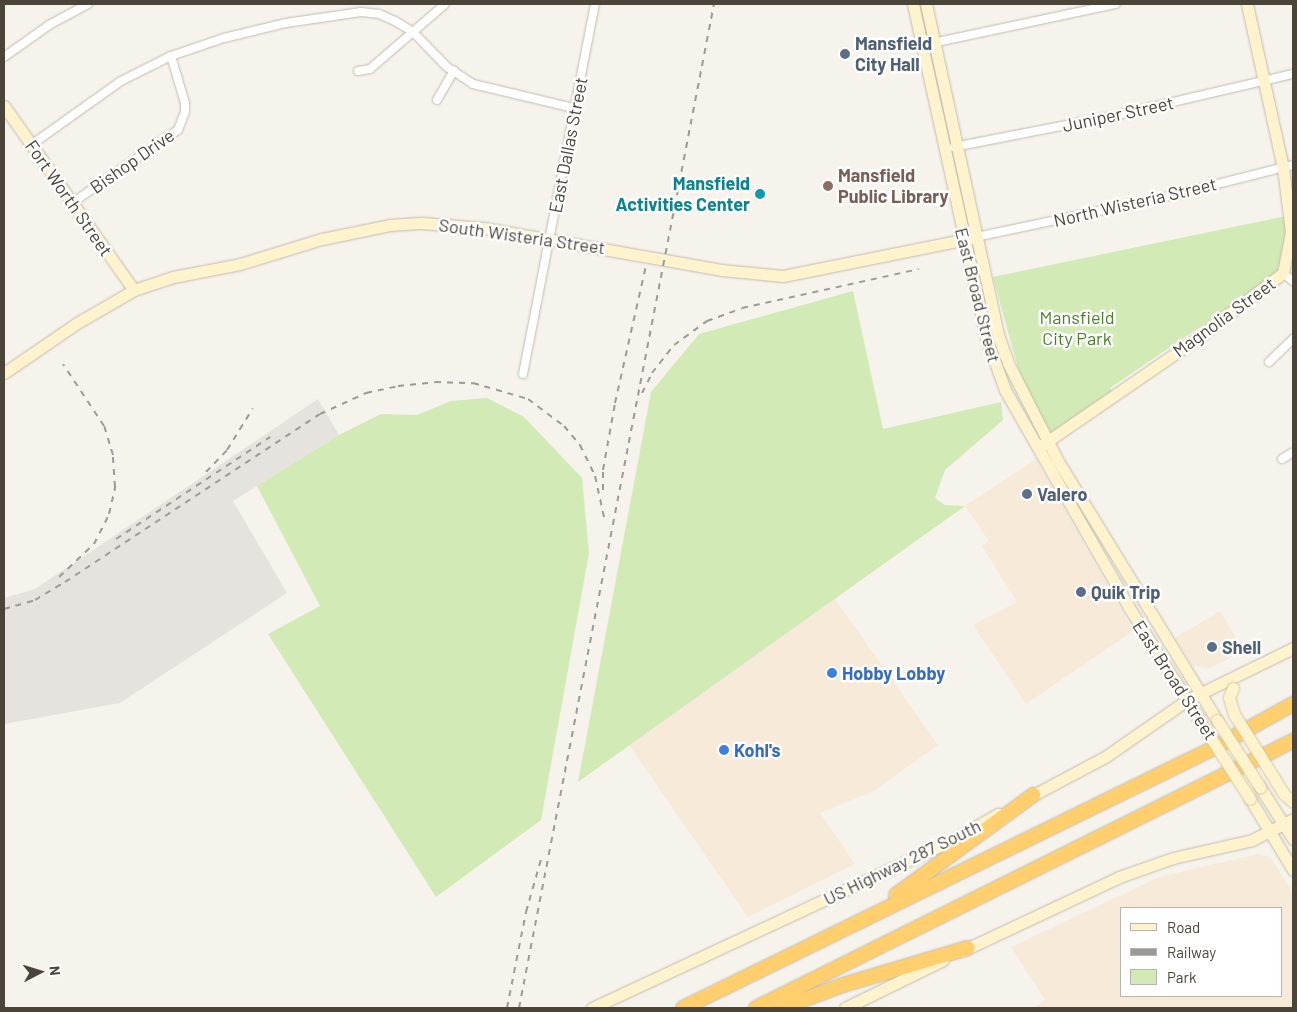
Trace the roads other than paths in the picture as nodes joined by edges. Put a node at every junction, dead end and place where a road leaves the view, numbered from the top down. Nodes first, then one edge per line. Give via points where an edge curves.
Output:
1 (88, 4) edge
2 (445, 4) edge
3 (595, 4) edge
4 (913, 4) edge
5 (926, 4) edge
6 (1116, 4) edge
7 (1247, 4) edge
8 (413, 32) junction
9 (928, 44) junction
10 (171, 56) junction
11 (4, 57) edge
12 (358, 71) dead end
13 (454, 71) junction
14 (1293, 74) edge
15 (1264, 82) junction
16 (438, 100) dead end
17 (4, 106) edge
18 (574, 108) junction
19 (31, 144) junction
20 (956, 147) junction
21 (943, 150) junction
22 (1288, 167) edge
23 (72, 203) junction
24 (976, 237) junction
25 (549, 238) junction
26 (964, 240) junction
27 (1284, 273) junction
28 (1293, 281) edge
29 (134, 290) junction
30 (998, 335) junction
31 (986, 338) junction
32 (1293, 339) edge
33 (1269, 362) dead end
34 (4, 373) edge
35 (523, 374) dead end
36 (1018, 387) junction
37 (1005, 390) junction
38 (1047, 442) junction
39 (1036, 449) junction
40 (1293, 452) edge
41 (1282, 460) dead end
42 (1081, 499) junction
43 (1070, 506) junction
44 (1141, 598) junction
45 (1128, 606) junction
46 (1293, 648) edge
47 (1255, 665) junction
48 (1166, 668) junction
49 (1200, 693) junction
50 (1187, 700) junction
51 (1293, 704) edge
52 (1168, 714) junction
53 (1293, 741) edge
54 (1033, 796) junction
55 (1293, 802) edge
56 (1289, 822) edge
57 (1272, 832) junction
58 (1293, 839) edge
59 (1252, 840) junction
60 (1286, 858) junction
61 (1293, 870) edge
62 (868, 916) junction
63 (968, 948) junction
64 (592, 1008) edge
65 (683, 1008) edge
66 (756, 1008) edge
67 (782, 1008) edge
68 (845, 1008) edge

1 - 11 street via 49,25
2 - 8 street
3 - 18 street, East Dallas Street
4 - 9 main road, East Broad Street
5 - 9 main road, East Broad Street
6 - 9 street
7 - 15 main road, Magnolia Street
8 - 10 street via 379,14 337,14 224,38
8 - 12 street via 370,69
8 - 13 street
9 - 20 main road, East Broad Street
9 - 21 main road, East Broad Street
10 - 19 street via 121,81
10 - 23 street, Bishop Drive via 186,112 178,130
13 - 16 street
13 - 18 street via 473,84
14 - 15 street, Juniper Street
15 - 20 street, Juniper Street
15 - 22 main road, Magnolia Street
17 - 19 main road, Fort Worth Street
18 - 25 street, East Dallas Street
19 - 23 main road, Fort Worth Street
20 - 21 street, Juniper Street
20 - 24 main road, East Broad Street
21 - 26 main road, East Broad Street
22 - 24 street, North Wisteria Street
22 - 27 main road, Magnolia Street via 1291,232
23 - 29 main road, Fort Worth Street
24 - 26 main road, South Wisteria Street
24 - 30 main road, East Broad Street
25 - 26 main road, South Wisteria Street via 721,270 783,276
25 - 29 main road, South Wisteria Street via 460,225 390,226 322,239 240,264 173,277
25 - 35 street, East Dallas Street
26 - 31 main road, East Broad Street
27 - 28 street
27 - 38 main road, Magnolia Street via 1192,342
29 - 34 main road, South Wisteria Street via 77,322
30 - 31 main road
30 - 36 main road, East Broad Street
31 - 37 main road, East Broad Street
32 - 33 street
36 - 37 main road
36 - 38 main road, East Broad Street
37 - 39 main road, East Broad Street
38 - 39 main road, Magnolia Street
38 - 42 main road, East Broad Street
39 - 43 main road, East Broad Street
40 - 41 street
42 - 43 main road
42 - 44 main road, East Broad Street
43 - 45 main road, East Broad Street
44 - 45 main road
44 - 49 main road, East Broad Street
45 - 48 main road, East Broad Street
46 - 47 main road, US Highway 287 South
47 - 49 main road, US Highway 287 South
47 - 55 main road, bridge via 1233,688 1229,697 1234,714 1284,794
48 - 50 main road, East Broad Street
48 - 52 main road via 1175,694
49 - 50 main road, US Highway 287 South
49 - 56 main road, East Broad Street, bridge via 1260,787
50 - 52 main road, US Highway 287 South
50 - 57 main road, East Broad Street, bridge
51 - 62 highway via 1212,749
52 - 54 main road, US Highway 287 South via 1105,757
53 - 66 highway
54 - 62 highway
54 - 64 main road, US Highway 287 South via 954,838
56 - 57 main road
56 - 58 main road, East Broad Street
57 - 59 main road
57 - 60 main road, East Broad Street
59 - 60 main road via 1275,849
59 - 63 main road via 1146,866
60 - 61 main road, East Broad Street
62 - 65 highway
63 - 67 highway via 843,985
63 - 68 main road

